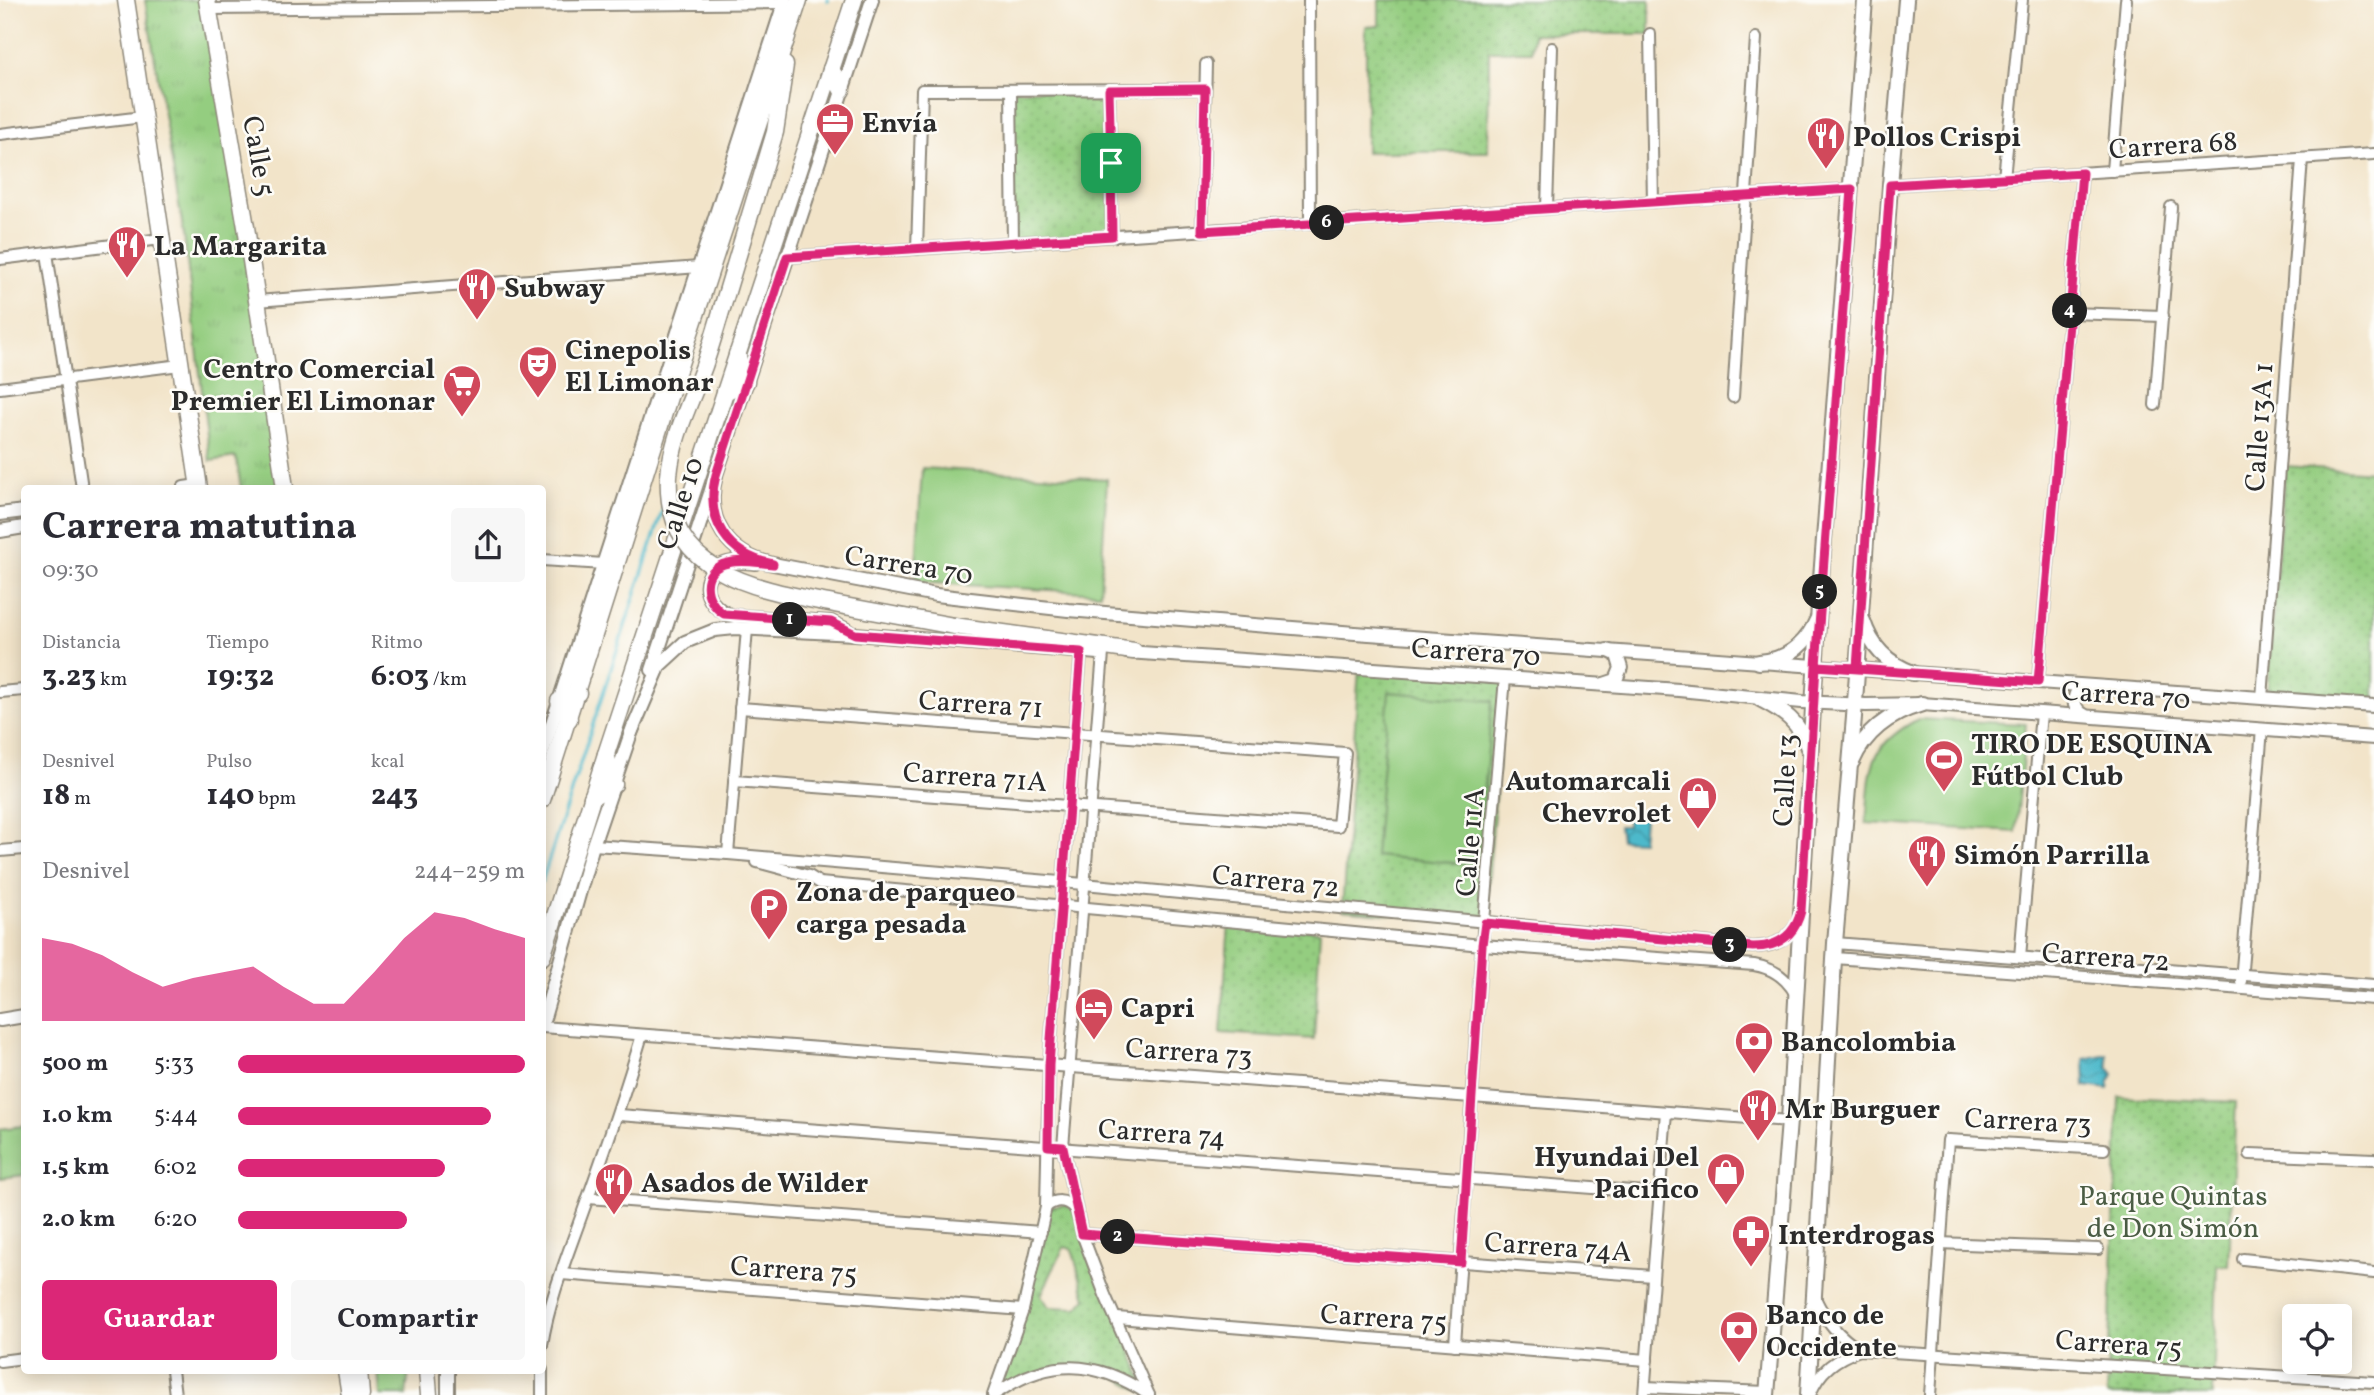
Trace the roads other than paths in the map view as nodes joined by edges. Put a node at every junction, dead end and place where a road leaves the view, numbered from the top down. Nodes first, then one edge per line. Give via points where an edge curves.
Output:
1 (127, 0) edge
2 (854, 0) edge
3 (872, 0) edge
4 (1309, 0) edge
5 (1865, 0) edge
6 (1906, 0) edge
7 (2022, 0) edge
8 (2126, 0) edge
9 (789, 1) edge
10 (378, 4) edge
11 (207, 5) edge
12 (791, 21) junction
13 (1650, 34) dead end
14 (1756, 38) dead end
15 (1552, 48) dead end
16 (1206, 64) dead end
17 (831, 69) junction
18 (1205, 89) junction
19 (842, 90) junction
20 (1011, 90) junction
21 (1109, 90) junction
22 (833, 116) junction
23 (143, 117) junction
24 (811, 128) junction
25 (0, 134) edge
26 (2374, 154) edge
27 (2302, 159) junction
28 (2112, 171) junction
29 (2082, 173) junction
30 (2004, 178) junction
31 (1890, 185) junction
32 (1852, 189) junction
33 (1746, 196) junction
34 (1653, 202) junction
35 (2171, 207) dead end
36 (1547, 208) junction
37 (1310, 224) junction
38 (1202, 231) junction
39 (1112, 236) junction
40 (161, 239) junction
41 (1013, 243) junction
42 (917, 249) junction
43 (47, 253) junction
44 (787, 257) junction
45 (0, 259) edge
46 (699, 267) junction
47 (257, 301) junction
48 (2069, 313) junction
49 (2163, 316) junction
50 (737, 354) junction
51 (675, 359) junction
52 (180, 365) junction
53 (67, 379) junction
54 (746, 382) junction
55 (0, 388) edge
56 (664, 391) junction
57 (725, 392) junction
58 (1733, 397) dead end
59 (2155, 405) dead end
60 (716, 475) junction
61 (82, 485) edge
62 (194, 485) edge
63 (285, 485) edge
64 (21, 511) edge
65 (0, 514) edge
66 (21, 528) edge
67 (0, 531) edge
68 (546, 560) edge
69 (604, 564) junction
70 (773, 564) junction
71 (1819, 605) junction
72 (1861, 609) junction
73 (747, 629) junction
74 (855, 634) junction
75 (1605, 650) junction
76 (1081, 652) junction
77 (1134, 652) junction
78 (1103, 653) junction
79 (1759, 662) junction
80 (1816, 666) junction
81 (1857, 668) junction
82 (1913, 673) junction
83 (1506, 678) junction
84 (2038, 682) junction
85 (1604, 684) junction
86 (2086, 686) junction
87 (21, 690) edge
88 (0, 692) edge
89 (578, 694) junction
90 (2262, 698) junction
91 (1760, 699) junction
92 (559, 701) junction
93 (1812, 703) junction
94 (1922, 704) junction
95 (1855, 705) junction
96 (2374, 706) edge
97 (740, 708) junction
98 (2041, 713) junction
99 (2084, 715) junction
100 (569, 719) junction
101 (2262, 729) junction
102 (631, 733) junction
103 (1075, 733) junction
104 (1096, 734) junction
105 (2374, 738) edge
106 (546, 742) edge
107 (606, 754) junction
108 (1810, 754) junction
109 (1849, 770) junction
110 (734, 781) junction
111 (614, 784) junction
112 (546, 788) edge
113 (592, 797) junction
114 (1069, 806) junction
115 (1090, 808) junction
116 (1338, 826) joint
117 (593, 845) junction
118 (21, 849) edge
119 (0, 851) edge
120 (728, 854) junction
121 (1063, 882) junction
122 (1084, 884) junction
123 (1061, 905) junction
124 (1082, 906) junction
125 (1801, 911) junction
126 (1485, 923) junction
127 (546, 933) edge
128 (1835, 943) junction
129 (1482, 945) junction
130 (1948, 952) junction
131 (2020, 957) junction
132 (1835, 958) junction
133 (2129, 966) junction
134 (1947, 967) junction
135 (2241, 975) junction
136 (2128, 981) junction
137 (2374, 985) edge
138 (2241, 989) junction
139 (1796, 996) junction
140 (2374, 999) edge
141 (546, 1012) edge
142 (21, 1016) edge
143 (0, 1020) edge
144 (546, 1026) edge
145 (642, 1035) junction
146 (1049, 1065) junction
147 (1068, 1067) junction
148 (1473, 1097) junction
149 (1666, 1112) junction
150 (619, 1115) junction
151 (1789, 1121) junction
152 (1048, 1146) junction
153 (1063, 1147) junction
154 (2104, 1149) dead end
155 (2250, 1154) dead end
156 (2374, 1159) edge
157 (1467, 1179) junction
158 (1660, 1193) junction
159 (588, 1198) junction
160 (1046, 1207) junction
161 (1074, 1208) junction
162 (1041, 1232) junction
163 (1082, 1234) junction
164 (1939, 1242) junction
165 (2098, 1249) dead end
166 (2242, 1259) dead end
167 (1461, 1262) junction
168 (2374, 1273) edge
169 (561, 1274) junction
170 (1653, 1276) junction
171 (1814, 1296) junction
172 (1023, 1310) junction
173 (1117, 1318) junction
174 (546, 1321) edge
175 (1455, 1345) junction
176 (1860, 1350) junction
177 (1932, 1354) junction
178 (21, 1358) edge
179 (1647, 1360) junction
180 (0, 1361) edge
181 (172, 1374) edge
182 (427, 1374) edge
183 (448, 1374) edge
184 (542, 1374) edge
185 (2374, 1382) edge
186 (1644, 1391) edge
187 (1767, 1394) edge
188 (175, 1395) edge
189 (429, 1395) edge
190 (448, 1395) edge
191 (542, 1395) edge
192 (993, 1395) edge
193 (1149, 1395) edge
194 (1809, 1395) edge
195 (1930, 1395) edge

1 - 23 main road
2 - 17 main road, Calle 10
3 - 19 street, Calle 10
4 - 37 street
5 - 32 main road, Calle 13
6 - 31 main road
7 - 30 street
8 - 28 street
9 - 10 street
9 - 12 main road, Calle 10
9 - 46 street, Calle 10
10 - 11 street
11 - 47 main road, Calle 5
12 - 51 main road, Calle 10
12 - 77 main road, bridge via 775,132 704,365 674,443 671,507 684,539 723,575 797,597
13 - 34 street
14 - 33 street
15 - 36 street
16 - 18 street
17 - 19 main road
17 - 24 main road, Calle 10
18 - 21 street
18 - 38 street
19 - 22 street, Calle 10
20 - 21 street
20 - 41 street
20 - 42 street via 922,90
21 - 39 street
22 - 24 main road
22 - 44 street, Calle 10
23 - 25 street
23 - 40 main road
24 - 50 main road, Calle 10
26 - 27 street, Carrera 68
27 - 28 street, Carrera 68
27 - 90 street, Calle 13A 1
28 - 29 street, Carrera 68
29 - 30 street, Carrera 68
29 - 48 street
30 - 31 street, Carrera 68
31 - 72 main road
32 - 33 street
32 - 71 main road, Calle 13
33 - 34 street
33 - 58 street
34 - 36 street
35 - 49 street
36 - 37 street
37 - 38 street
38 - 39 street
39 - 41 street
40 - 43 street
40 - 52 main road
41 - 42 street
42 - 44 street
43 - 45 street
43 - 53 street
44 - 54 street, Calle 10
46 - 47 street
46 - 51 street, Calle 10
47 - 63 main road, Calle 5
48 - 49 street
48 - 84 street
49 - 59 street
50 - 54 main road
50 - 57 main road, Calle 10
51 - 56 main road, Calle 10
52 - 53 street
52 - 62 main road
53 - 55 street
53 - 61 street
54 - 57 main road
54 - 60 street, Calle 10
56 - 69 street, Calle 10
56 - 89 main road, Calle 10
57 - 107 main road, Calle 10
60 - 70 street, Carrera 70 via 713,508 721,530 737,550
60 - 102 street, Calle 10
64 - 65 street
66 - 67 street
68 - 69 street
69 - 92 street, Calle 10
70 - 74 street via 721,565 708,581 709,600 724,614 831,622
70 - 75 street, Carrera 70 via 924,593 1068,610
71 - 79 main road via 1813,629 1798,648 1773,661
71 - 80 main road, Calle 13
72 - 81 main road
72 - 82 main road via 1877,649 1893,664
73 - 74 street, Carrera 70
73 - 97 street
73 - 102 street, Carrera 70 via 706,632 677,648 660,665
74 - 76 street, Carrera 70
75 - 79 street, Carrera 70
75 - 85 street via 1617,655 1621,668 1616,680
76 - 78 street, Carrera 70
76 - 103 street
77 - 78 street, Carrera 70
77 - 83 street, Carrera 70
78 - 104 street
79 - 80 street, Carrera 70
80 - 81 street, Carrera 70
80 - 93 main road, Calle 13
81 - 82 street, Carrera 70
81 - 95 main road
82 - 84 street, Carrera 70
83 - 85 street, Carrera 70
83 - 126 street, Calle 11A
84 - 86 street, Carrera 70
85 - 91 street, Carrera 70
86 - 90 street, Carrera 70
86 - 99 street via 2077,692 2074,702
87 - 88 street
89 - 92 main road
89 - 100 main road, Calle 10
90 - 96 street, Carrera 70
91 - 93 street, Carrera 70
91 - 108 main road via 1794,721
92 - 100 main road
92 - 106 street, Calle 10
93 - 95 street, Carrera 70
93 - 108 main road, Calle 13
94 - 95 street, Carrera 70
94 - 98 street, Carrera 70
94 - 109 main road via 1876,727
95 - 109 main road
97 - 103 street, Carrera 71
97 - 110 street
98 - 99 street, Carrera 70
98 - 131 street
99 - 101 street, Carrera 70
100 - 112 main road, Calle 10
101 - 105 street, Carrera 70
101 - 135 street
102 - 111 street, Calle 10
103 - 104 street, Carrera 71
103 - 114 street
104 - 115 street
104 - 116 street, Carrera 71 via 1345,753
107 - 111 main road
107 - 113 main road, Calle 10
108 - 125 main road, Calle 13
109 - 128 main road
110 - 114 street, Carrera 71A
110 - 120 street
111 - 113 main road
111 - 117 street, Calle 10
113 - 127 main road, Calle 10
114 - 115 street, Carrera 71A
114 - 121 street
115 - 116 street, Carrera 71A
115 - 122 street
117 - 120 street, Carrera 72
117 - 141 street, Calle 10
118 - 119 street
120 - 121 street, Carrera 72
120 - 123 street, Carrera 72 via 820,883
121 - 122 street, Carrera 72
121 - 123 street
122 - 124 street
122 - 126 street, Carrera 72
123 - 124 street, Carrera 72
123 - 146 street
124 - 129 street, Carrera 72
124 - 147 street
125 - 126 street, Carrera 72 via 1793,931 1765,947
125 - 139 main road, Calle 13
126 - 129 street, Calle 11A
128 - 130 street, Carrera 72
128 - 132 main road
129 - 139 street, Carrera 72 via 1754,965 1780,975
129 - 148 street, Calle 11A
130 - 131 street, Carrera 72
130 - 134 street
131 - 133 street, Carrera 72
132 - 134 street, Carrera 72
132 - 171 main road
133 - 135 street, Carrera 72
133 - 136 street
134 - 136 street, Carrera 72
135 - 137 street, Carrera 72
135 - 138 street
136 - 138 street, Carrera 72
138 - 140 street, Carrera 72
139 - 151 main road, Calle 13
142 - 143 street
144 - 145 street, Carrera 73
145 - 146 street, Carrera 73
145 - 150 street
146 - 147 street, Carrera 73
146 - 152 street
147 - 148 street, Carrera 73
147 - 153 street
148 - 149 street, Carrera 73
148 - 157 street, Calle 11A
149 - 151 street, Carrera 73
149 - 158 street
150 - 152 street, Carrera 74
150 - 159 street
151 - 187 main road, Calle 13
152 - 153 street, Carrera 74
152 - 160 street
153 - 157 street, Carrera 74
153 - 161 street
154 - 164 street, Carrera 73 via 1948,1140
155 - 156 street
157 - 158 street, Carrera 74
157 - 167 street, Calle 11A
158 - 170 street
159 - 162 street
159 - 169 street
160 - 161 street via 1058,1200
160 - 162 street
161 - 163 street
162 - 172 street
163 - 167 street, Carrera 74A
163 - 173 street
164 - 165 street
164 - 177 street
166 - 168 street
167 - 170 street, Carrera 74A
167 - 175 street, Calle 11A
169 - 172 street, Carrera 75
169 - 174 street
170 - 179 street
171 - 176 street via 1832,1328
171 - 194 main road
172 - 192 street
173 - 175 street, Carrera 75
173 - 193 street
175 - 179 street, Carrera 75
176 - 177 street, Carrera 75
176 - 194 street via 1830,1365
177 - 185 street, Carrera 75
177 - 195 street
178 - 180 street
179 - 186 street
181 - 188 street
182 - 189 main road
183 - 190 street
184 - 191 street
186 - 187 street
192 - 193 street via 1028,1375 1068,1367 1109,1373

